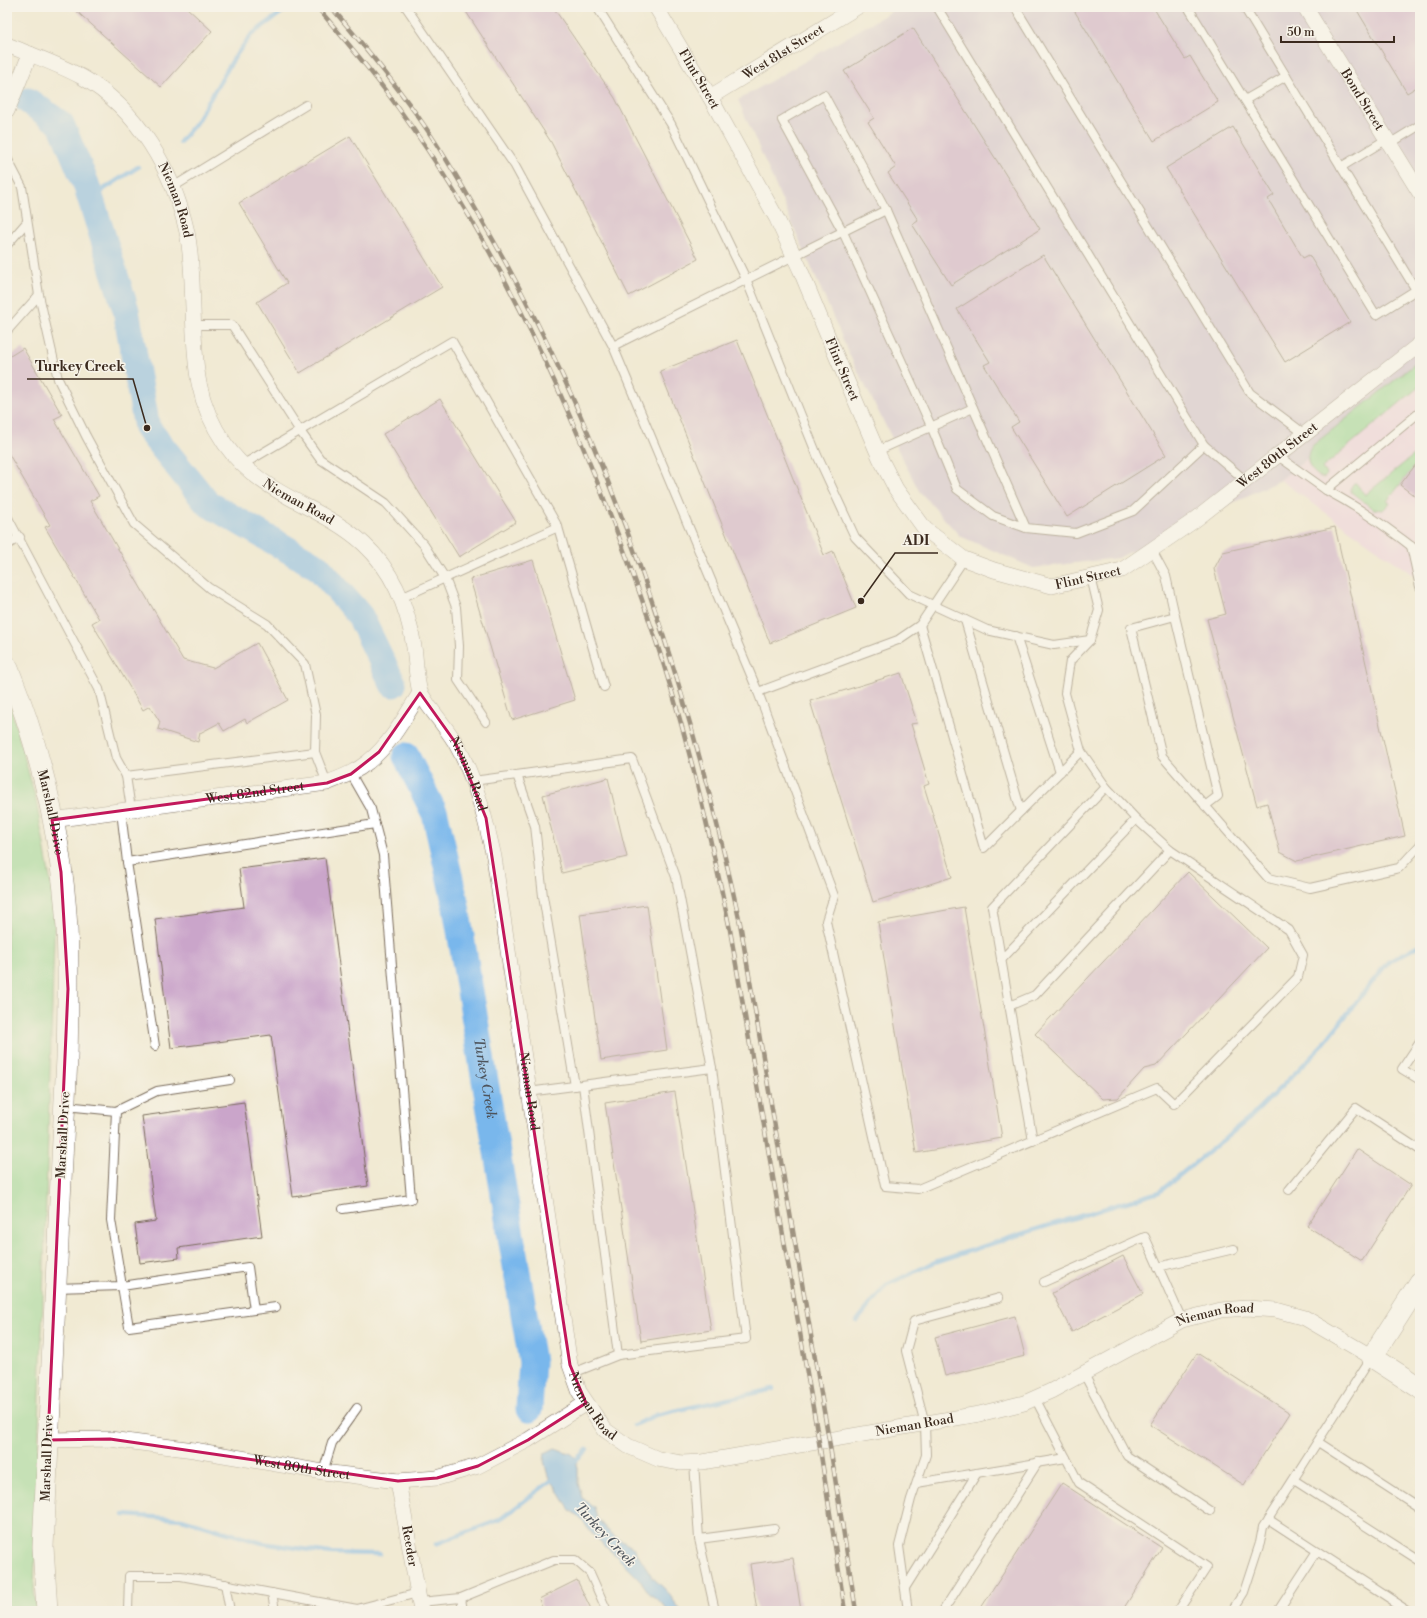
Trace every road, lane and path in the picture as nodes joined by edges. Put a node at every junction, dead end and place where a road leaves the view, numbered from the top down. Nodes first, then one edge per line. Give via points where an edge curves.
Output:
1 (406, 7) edge
2 (597, 7) edge
3 (656, 7) edge
4 (857, 7) edge
5 (937, 7) edge
6 (1015, 7) edge
7 (1188, 7) edge
8 (1244, 7) edge
9 (1305, 7) edge
10 (7, 45) edge
11 (30, 54) junction
12 (1286, 76) junction
13 (710, 97) junction
14 (1245, 100) junction
15 (306, 105) dead end
16 (7, 111) edge
17 (1420, 125) edge
18 (1388, 141) junction
19 (7, 158) edge
20 (1341, 167) junction
21 (173, 188) junction
22 (1420, 193) edge
23 (886, 210) junction
24 (26, 223) junction
25 (843, 232) junction
26 (7, 245) edge
27 (793, 255) junction
28 (746, 279) junction
29 (39, 295) junction
30 (194, 325) junction
31 (7, 331) edge
32 (1420, 344) edge
33 (614, 346) junction
34 (972, 408) junction
35 (1420, 412) edge
36 (931, 426) junction
37 (300, 431) junction
38 (1306, 435) junction
39 (1204, 445) junction
40 (877, 451) junction
41 (1278, 456) junction
42 (242, 465) junction
43 (1246, 481) junction
44 (1326, 490) junction
45 (7, 516) edge
46 (558, 527) junction
47 (1026, 528) junction
48 (20, 537) junction
49 (7, 545) edge
50 (1411, 546) junction
51 (1152, 550) junction
52 (1420, 553) edge
53 (964, 559) junction
54 (1133, 563) joint
55 (1091, 577) junction
56 (445, 578) junction
57 (1420, 586) edge
58 (401, 598) junction
59 (933, 605) junction
60 (1175, 616) junction
61 (965, 620) junction
62 (920, 625) junction
63 (1016, 636) junction
64 (1090, 640) junction
65 (7, 666) edge
66 (604, 687) dead end
67 (758, 692) junction
68 (420, 693) junction
69 (486, 722) dead end
70 (1081, 751) junction
71 (315, 752) junction
72 (1060, 772) junction
73 (351, 774) junction
74 (517, 775) junction
75 (126, 776) junction
76 (473, 781) junction
77 (327, 783) junction
78 (1106, 787) junction
79 (1205, 806) junction
80 (126, 810) junction
81 (1021, 811) junction
82 (52, 820) junction
83 (1136, 820) junction
84 (375, 824) junction
85 (1420, 845) edge
86 (1170, 850) junction
87 (127, 862) junction
88 (1001, 960) junction
89 (1009, 1006) junction
90 (1420, 1042) edge
91 (155, 1046) dead end
92 (712, 1068) junction
93 (230, 1080) dead end
94 (1420, 1080) edge
95 (583, 1085) junction
96 (574, 1086) junction
97 (528, 1092) junction
98 (64, 1106) junction
99 (116, 1110) junction
100 (1033, 1141) junction
101 (1420, 1150) edge
102 (1289, 1190) dead end
103 (343, 1208) dead end
104 (1234, 1249) dead end
105 (1158, 1267) junction
106 (1044, 1282) dead end
107 (1420, 1282) edge
108 (122, 1286) junction
109 (55, 1288) junction
110 (999, 1298) dead end
111 (276, 1307) dead end
112 (254, 1310) junction
113 (1182, 1320) junction
114 (618, 1355) junction
115 (1372, 1357) junction
116 (573, 1373) junction
117 (1084, 1374) junction
118 (1420, 1388) edge
119 (1035, 1398) junction
120 (586, 1404) junction
121 (357, 1408) dead end
122 (925, 1424) junction
123 (48, 1440) junction
124 (1318, 1442) junction
125 (1066, 1458) junction
126 (694, 1462) junction
127 (1038, 1462) junction
128 (323, 1472) junction
129 (977, 1473) junction
130 (1294, 1480) junction
131 (398, 1481) junction
132 (917, 1483) junction
133 (1420, 1508) edge
134 (1210, 1511) dead end
135 (1268, 1519) junction
136 (774, 1529) dead end
137 (699, 1539) junction
138 (1317, 1551) junction
139 (1420, 1561) edge
140 (225, 1584) junction
141 (905, 1588) junction
142 (272, 1593) junction
143 (461, 1598) junction
144 (317, 1601) junction
145 (420, 1602) edge
146 (47, 1611) edge
147 (128, 1611) edge
148 (230, 1611) edge
149 (275, 1611) edge
150 (319, 1611) edge
151 (463, 1611) edge
152 (607, 1611) edge
153 (715, 1611) edge
154 (908, 1611) edge
155 (943, 1611) edge
156 (1178, 1611) edge
157 (1232, 1611) edge
158 (1278, 1611) edge
159 (1409, 1611) edge

1 - 33 lane via 515,166
2 - 28 lane via 671,124
3 - 13 street, Flint Street
4 - 13 street, West 81st Street
5 - 39 lane
6 - 38 lane via 1250,393
7 - 14 lane
8 - 12 lane
9 - 18 street, Bond Street
10 - 11 street, Nieman Road
11 - 16 street
11 - 21 street, Nieman Road via 81,76 115,102 151,145 162,162
12 - 14 lane
12 - 20 lane
13 - 27 street, Flint Street via 777,219
14 - 20 lane via 1376,315 1416,290
15 - 21 lane
17 - 18 lane
18 - 20 lane
18 - 22 street, Bond Street
19 - 24 lane via 22,186
21 - 30 street, Nieman Road via 187,234
23 - 25 lane
23 - 25 lane via 824,95 782,120
23 - 34 lane
24 - 26 lane
24 - 29 lane
25 - 27 lane
25 - 36 lane
27 - 28 lane
27 - 40 street, Flint Street
28 - 33 lane
28 - 59 lane via 817,455 856,538 910,594
29 - 31 lane
29 - 71 lane via 58,379 134,524 209,588 267,624 305,664 316,715
30 - 37 lane via 232,325
30 - 42 street, Nieman Road via 196,371 201,394 221,438
32 - 38 street, West 80th Street
33 - 67 lane
34 - 36 lane
34 - 47 lane
35 - 44 lane
36 - 40 lane
36 - 47 lane via 957,489 993,516
37 - 42 lane
37 - 46 lane via 452,341
37 - 56 lane via 320,459 386,503 424,545
38 - 41 street, West 80th Street
39 - 43 lane
39 - 47 lane via 1133,510 1076,533
40 - 53 street, Flint Street via 896,489 925,529
41 - 43 street, West 80th Street
41 - 44 lane
42 - 58 street, Nieman Road via 259,480 352,534 374,554 391,577
43 - 51 street, West 80th Street
44 - 50 lane via 1348,501
45 - 48 lane
46 - 56 lane
46 - 66 lane
48 - 49 lane
48 - 75 lane via 98,689 116,758
50 - 52 lane
50 - 57 lane
51 - 54 street, West 80th Street
51 - 60 lane via 1166,576
53 - 55 street, Flint Street via 1052,586
53 - 59 lane
54 - 55 street, Flint Street via 1122,570
55 - 64 lane via 1099,610
56 - 58 lane
56 - 69 lane via 456,607 458,680
58 - 68 street, Nieman Road via 412,632
59 - 61 lane
59 - 62 lane
60 - 79 lane via 1218,796
60 - 79 lane via 1131,628 1162,756
61 - 63 lane via 987,630
61 - 81 lane
62 - 67 lane via 898,640
62 - 81 lane via 984,848
63 - 64 lane via 1054,645
63 - 72 lane
64 - 70 lane via 1070,661 1065,693
65 - 82 street, Marshall Drive via 36,746
67 - 100 lane via 834,896 826,921 885,1186 918,1189
68 - 73 street, West 82nd Street via 379,752
68 - 76 street, Nieman Road via 455,742
70 - 72 lane
70 - 78 lane
71 - 75 lane
71 - 77 lane
72 - 81 lane
73 - 77 street, West 82nd Street
73 - 84 lane via 371,809
74 - 76 lane
74 - 92 lane via 632,759 676,877
74 - 96 lane via 535,826 543,896
75 - 80 lane
76 - 97 street, Nieman Road via 486,818 494,857
77 - 80 street, West 82nd Street
78 - 83 lane
78 - 88 lane via 992,907
79 - 85 lane via 1268,878 1310,888 1399,868
80 - 82 street, West 82nd Street
80 - 87 lane
82 - 98 street, Marshall Drive via 61,872 66,926 68,989
83 - 86 lane
83 - 88 lane
84 - 87 lane
84 - 103 lane via 383,855 411,1199
86 - 89 lane via 1035,995
86 - 100 lane via 1289,930 1303,955 1298,977 1174,1104 1157,1088
87 - 91 lane
88 - 89 lane
89 - 100 lane
90 - 94 lane via 1402,1069
92 - 95 lane
92 - 114 lane via 746,1339
93 - 99 lane via 157,1090
95 - 96 lane
95 - 114 lane
96 - 97 lane
97 - 116 street, Nieman Road
98 - 99 lane
98 - 109 street, Marshall Drive
99 - 108 lane via 111,1220
101 - 102 lane via 1356,1108
104 - 105 lane
105 - 106 lane via 1145,1236
105 - 113 lane
107 - 115 street
108 - 109 lane
108 - 112 lane via 129,1327
108 - 112 lane via 248,1267
109 - 123 street, Marshall Drive
110 - 122 lane via 914,1321 906,1351
111 - 112 lane
113 - 115 street, Nieman Road via 1221,1310 1276,1310 1305,1318
113 - 117 street, Nieman Road
114 - 116 lane
115 - 118 street, Nieman Road
115 - 124 lane
116 - 120 street, Nieman Road
117 - 119 street, Nieman Road
117 - 134 lane via 1127,1456
119 - 122 street, Nieman Road via 979,1414
119 - 125 lane
120 - 126 street, Nieman Road via 605,1430 628,1446 658,1459
120 - 131 street, West 80th Street via 528,1440 478,1466 436,1478
121 - 128 lane via 332,1443
122 - 126 street, Nieman Road
122 - 132 lane via 926,1455
123 - 128 street, West 80th Street via 110,1439
123 - 146 street, Marshall Drive via 43,1547
124 - 130 lane
124 - 133 lane
125 - 127 lane
125 - 156 lane via 1079,1483 1207,1567
126 - 137 lane
127 - 129 lane
127 - 155 lane
128 - 131 street, West 80th Street
129 - 132 lane
129 - 141 lane
130 - 135 lane
130 - 139 lane
131 - 145 street, Reeder
132 - 141 lane via 899,1546
135 - 138 lane
135 - 157 lane via 1244,1592
136 - 137 lane
137 - 153 lane
138 - 158 lane
138 - 159 lane
140 - 142 lane
140 - 147 lane via 181,1576 129,1576
140 - 148 lane
141 - 154 lane
142 - 144 lane
142 - 149 lane
143 - 145 lane
143 - 151 lane
143 - 152 lane via 554,1560 575,1560 590,1573
144 - 145 lane via 357,1609
144 - 150 lane

